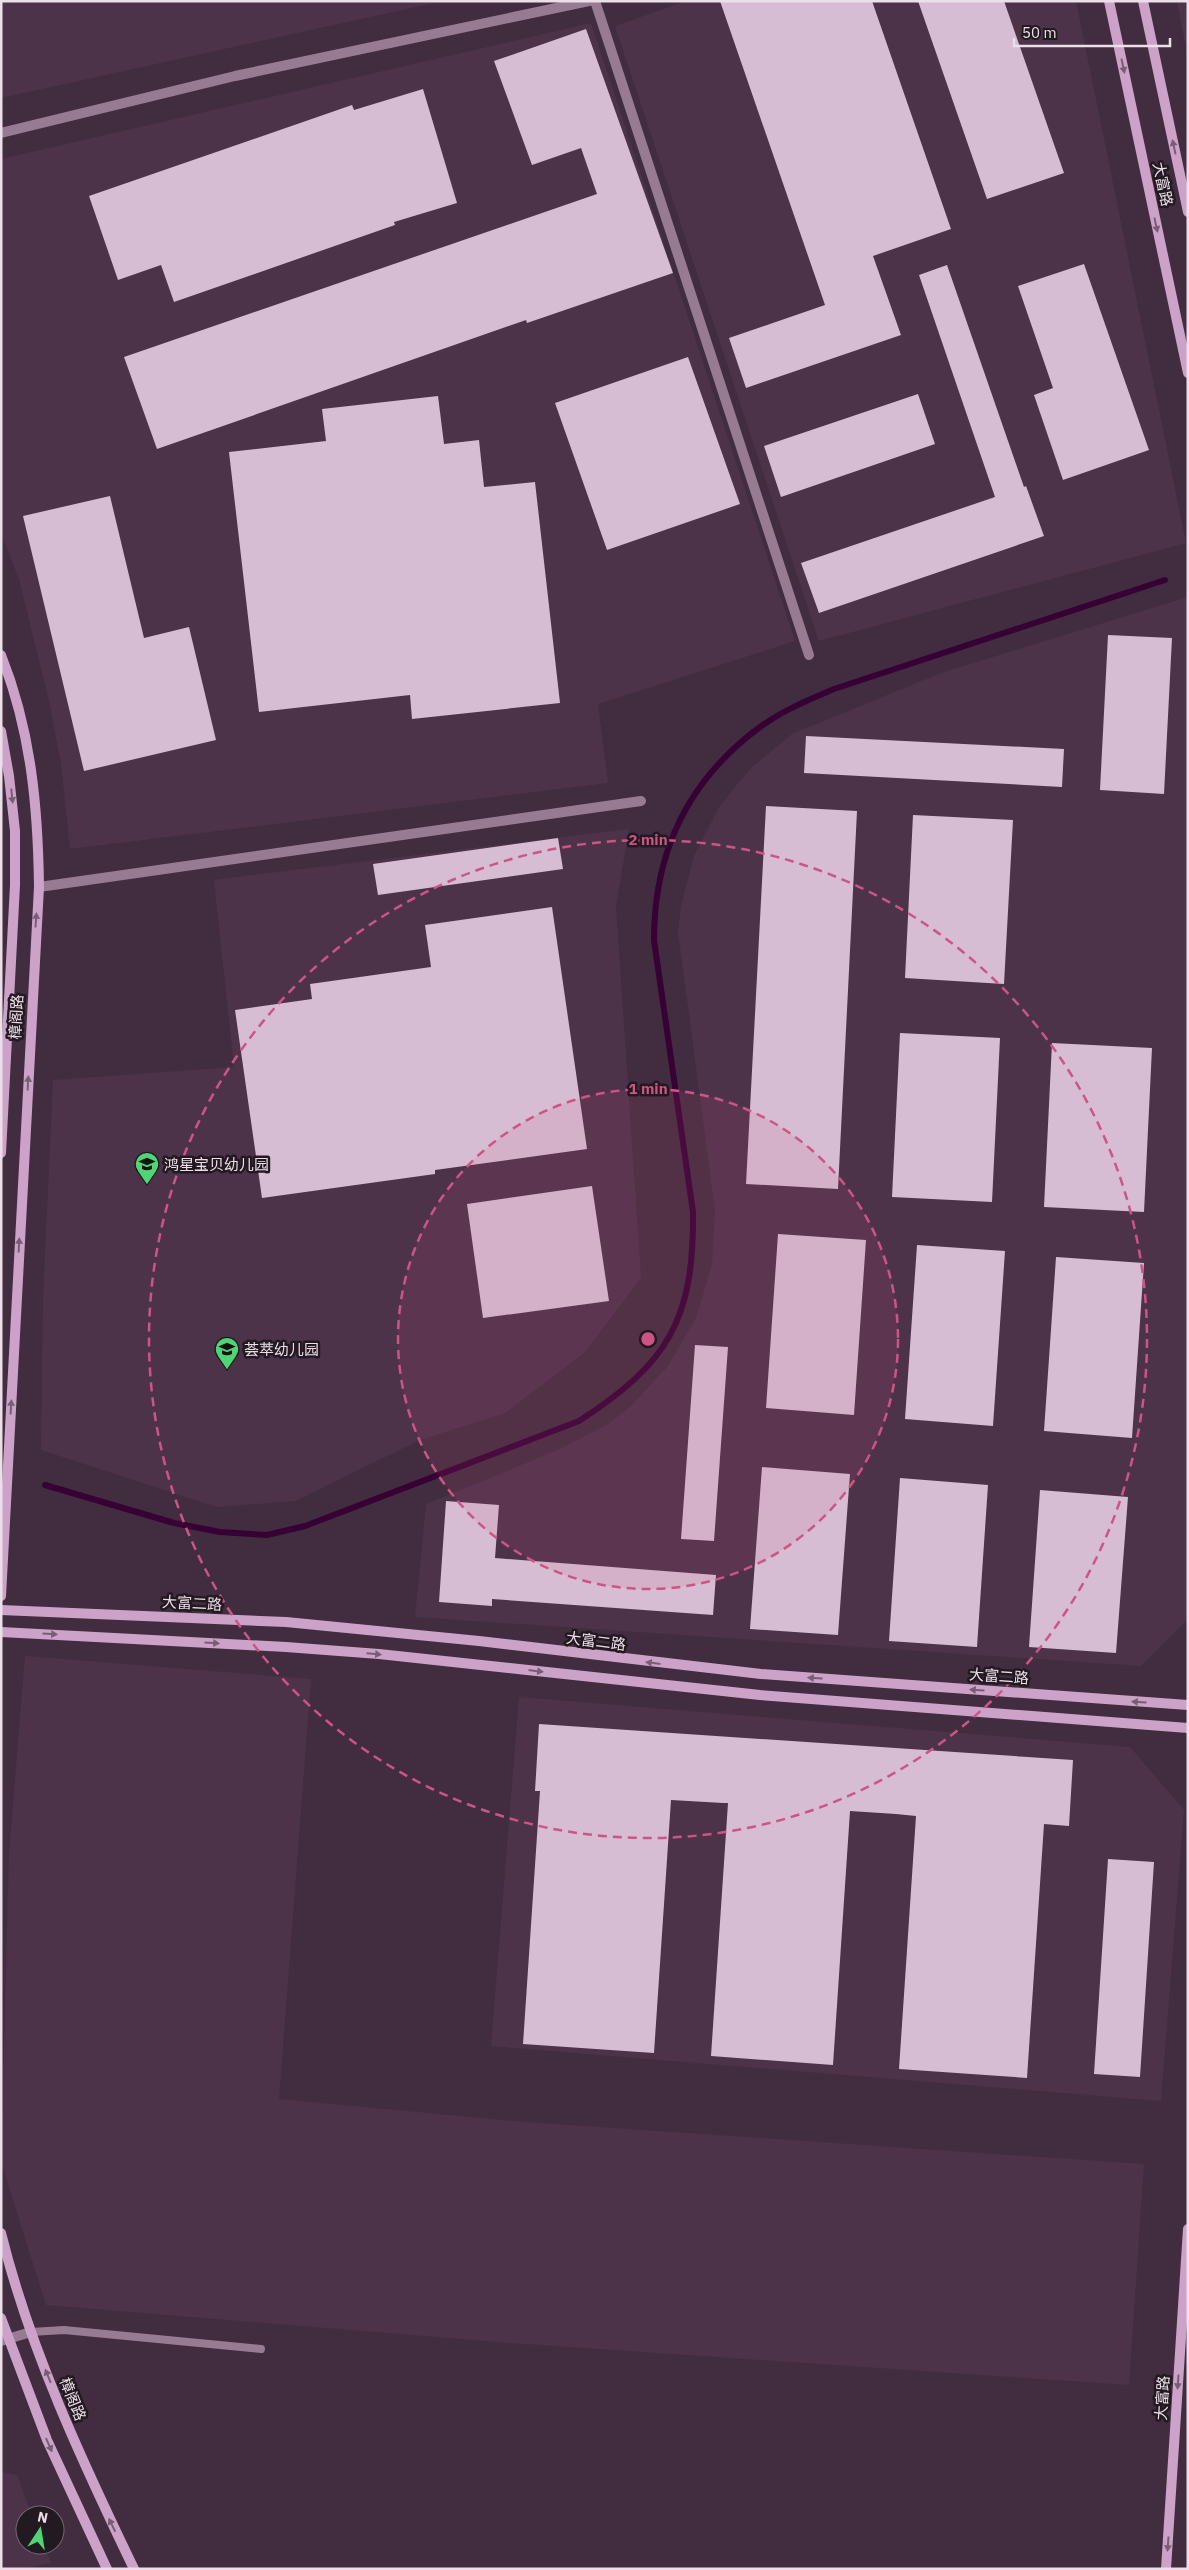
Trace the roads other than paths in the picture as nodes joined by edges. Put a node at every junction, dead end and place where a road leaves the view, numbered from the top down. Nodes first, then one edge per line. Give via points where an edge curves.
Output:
1 (589, 1) edge
2 (595, 1) edge
3 (1109, 1) edge
4 (1143, 1) edge
5 (1, 132) edge
6 (1188, 212) edge
7 (1188, 373) edge
8 (1, 655) edge
9 (809, 655) dead end
10 (1, 731) edge
11 (641, 801) dead end
12 (38, 887) junction
13 (1, 1153) edge
14 (1, 1596) edge
15 (1, 1610) edge
16 (1, 1632) edge
17 (1188, 1705) edge
18 (1188, 1728) edge
19 (1188, 2229) edge
20 (1, 2233) edge
21 (1, 2318) edge
22 (32, 2332) junction
23 (5, 2341) edge
24 (261, 2349) dead end
25 (107, 2569) edge
26 (134, 2569) edge
27 (1166, 2569) edge

1 - 5 street via 235,76
2 - 9 street
3 -> 7 street, 大富路
6 -> 4 street, 大富路
8 - 12 street, 樟阁路 via 24,723 33,772
10 -> 13 street, 樟阁路 via 14,822 15,876
11 - 12 street
14 -> 12 street, 樟阁路
17 -> 15 street, 大富二路 via 761,1674 286,1622
16 -> 18 street via 351,1652 760,1695
19 -> 27 street, 大富路
20 - 22 street, 樟阁路
21 - 23 street
22 - 23 street
22 - 24 lane via 64,2330
26 -> 22 street, 樟阁路 via 68,2427
23 -> 25 street via 46,2440

